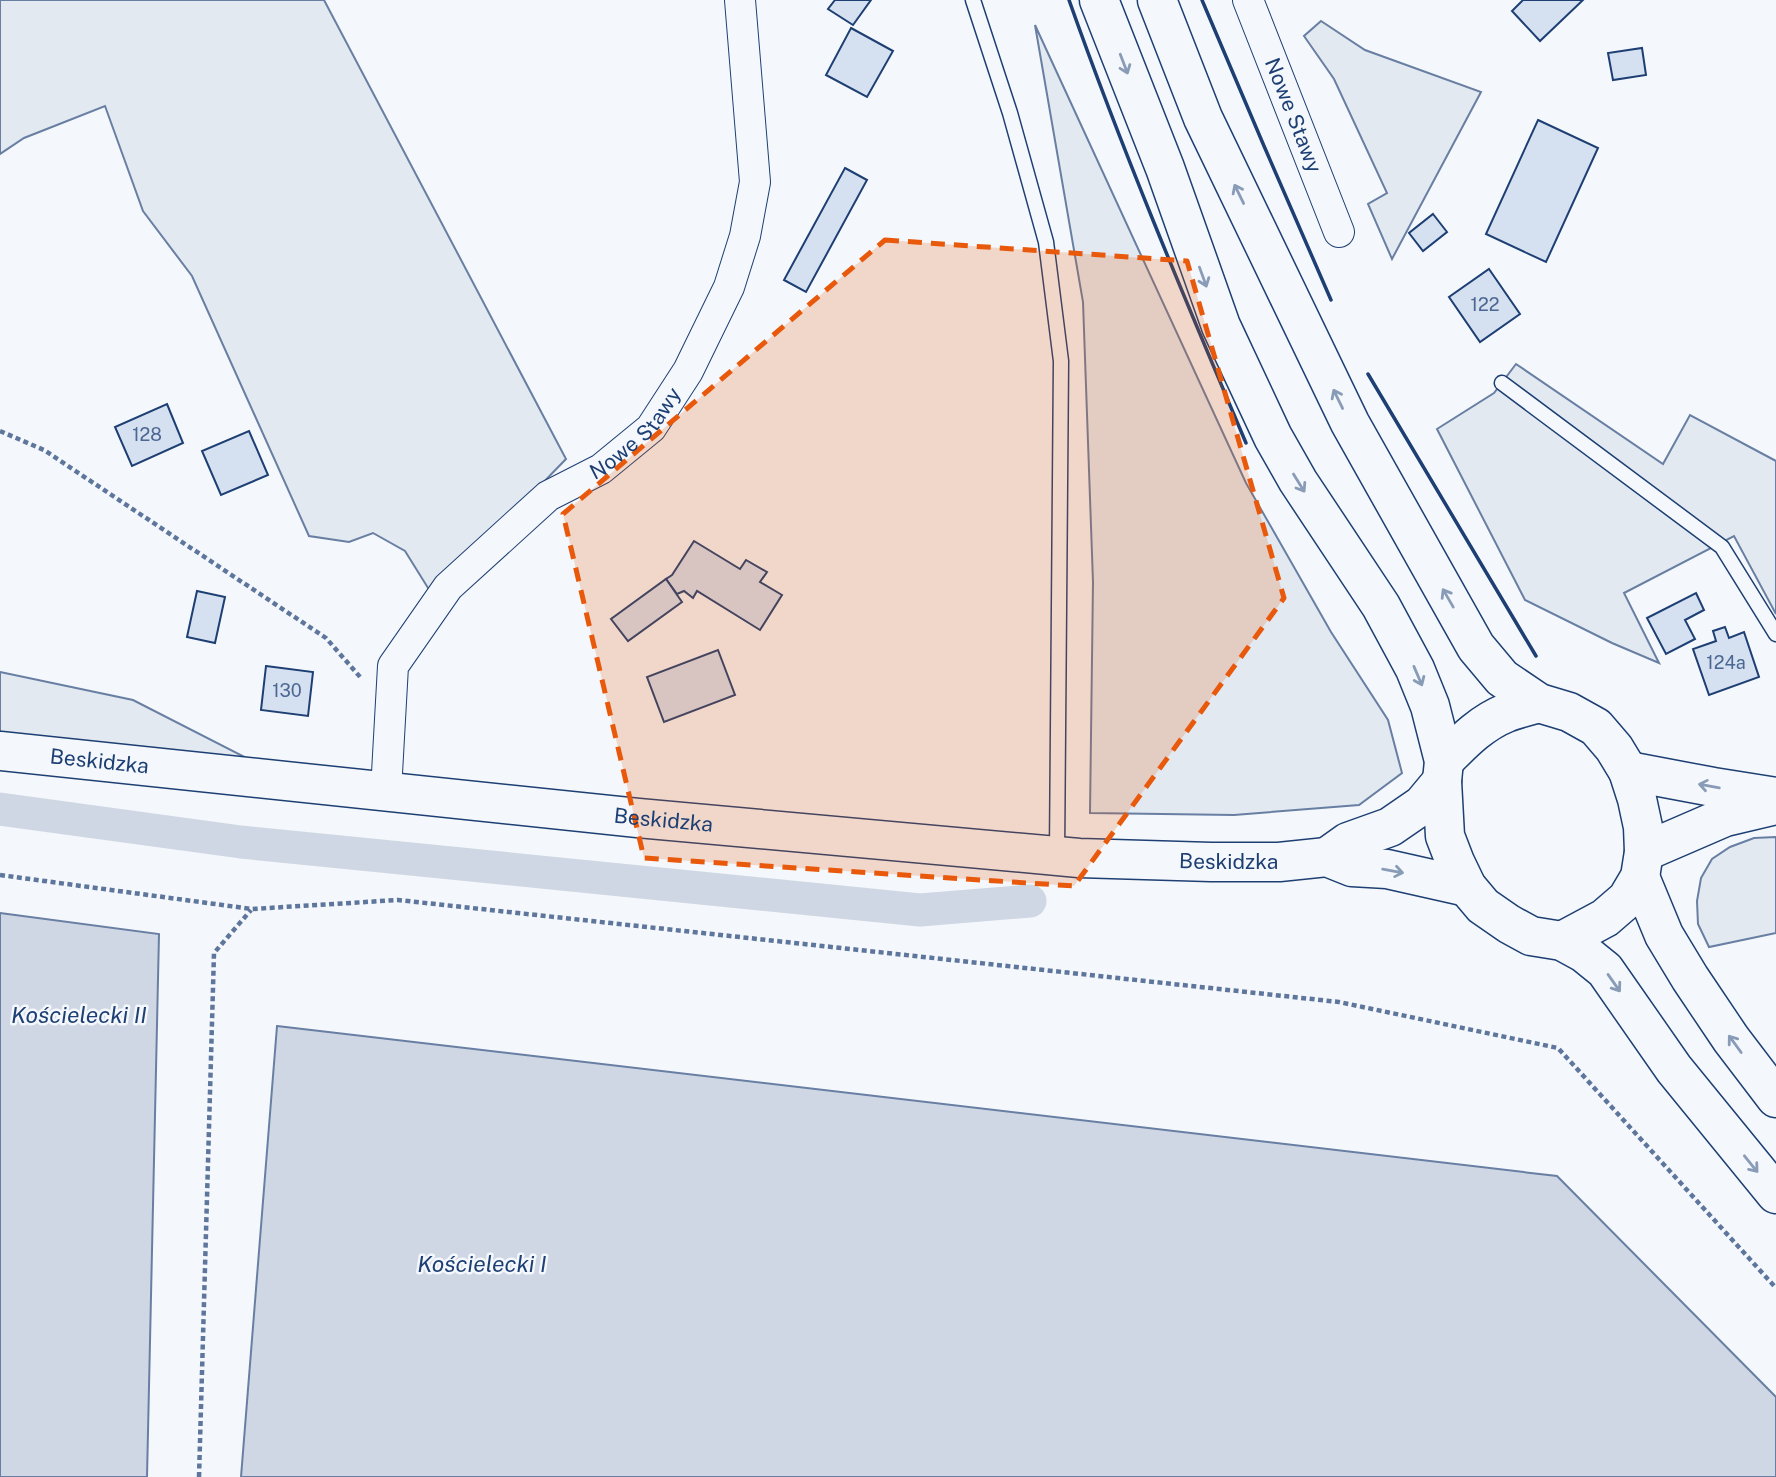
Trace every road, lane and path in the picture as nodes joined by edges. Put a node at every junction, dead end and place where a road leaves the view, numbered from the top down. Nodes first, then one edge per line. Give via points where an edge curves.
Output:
1 (740, 0) edge
2 (973, 0) edge
3 (1099, 0) edge
4 (1157, 0) edge
5 (1248, 0) edge
6 (1339, 232) dead end
7 (1502, 383) dead end
8 (0, 431) edge
9 (1776, 634) edge
10 (1539, 703) junction
11 (389, 710) junction
12 (0, 751) edge
13 (1443, 771) junction
14 (1628, 771) junction
15 (386, 791) junction
16 (1776, 797) edge
17 (1776, 805) edge
18 (1057, 856) junction
19 (1327, 858) junction
20 (1642, 865) junction
21 (0, 875) edge
22 (1467, 887) junction
23 (252, 909) junction
24 (1562, 941) junction
25 (1776, 1098) edge
26 (1776, 1194) edge
27 (1776, 1288) edge
28 (199, 1477) edge

1 - 11 street, Nowe Stawy via 755,182 746,236 729,287 688,371 651,428 601,470 548,496 448,587 393,666
2 - 18 lane via 1046,242 1061,361
3 -> 13 main road via 1221,326 1279,448 1381,606 1415,669 1430,706
10 -> 4 main road via 1502,678 1476,648 1350,423 1203,118
5 - 6 street, Nowe Stawy
7 - 9 lane via 1722,547
8 - 11 path via 44,450 326,638
10 - 13 main road via 1484,724 1464,740
10 - 14 main road via 1596,727
11 - 15 street, Nowe Stawy
12 - 15 main road, Beskidzka
13 - 19 main road, Beskidzka via 1422,805 1390,827 1348,842
13 - 22 main road via 1445,836
16 -> 14 main road
14 - 20 main road via 1643,827
15 - 18 main road, Beskidzka
17 - 20 main road via 1725,817
18 - 19 main road, Beskidzka via 1211,862
19 -> 22 main road, Beskidzka via 1352,867 1387,869
20 - 24 main road via 1627,899 1605,918
25 -> 20 main road via 1731,1039 1664,935
21 - 23 path
22 - 24 main road via 1483,906 1509,924 1531,936
23 - 27 path via 398,900 1339,1002 1558,1048
23 - 28 path via 214,953
24 -> 26 main road via 1605,970 1674,1069

